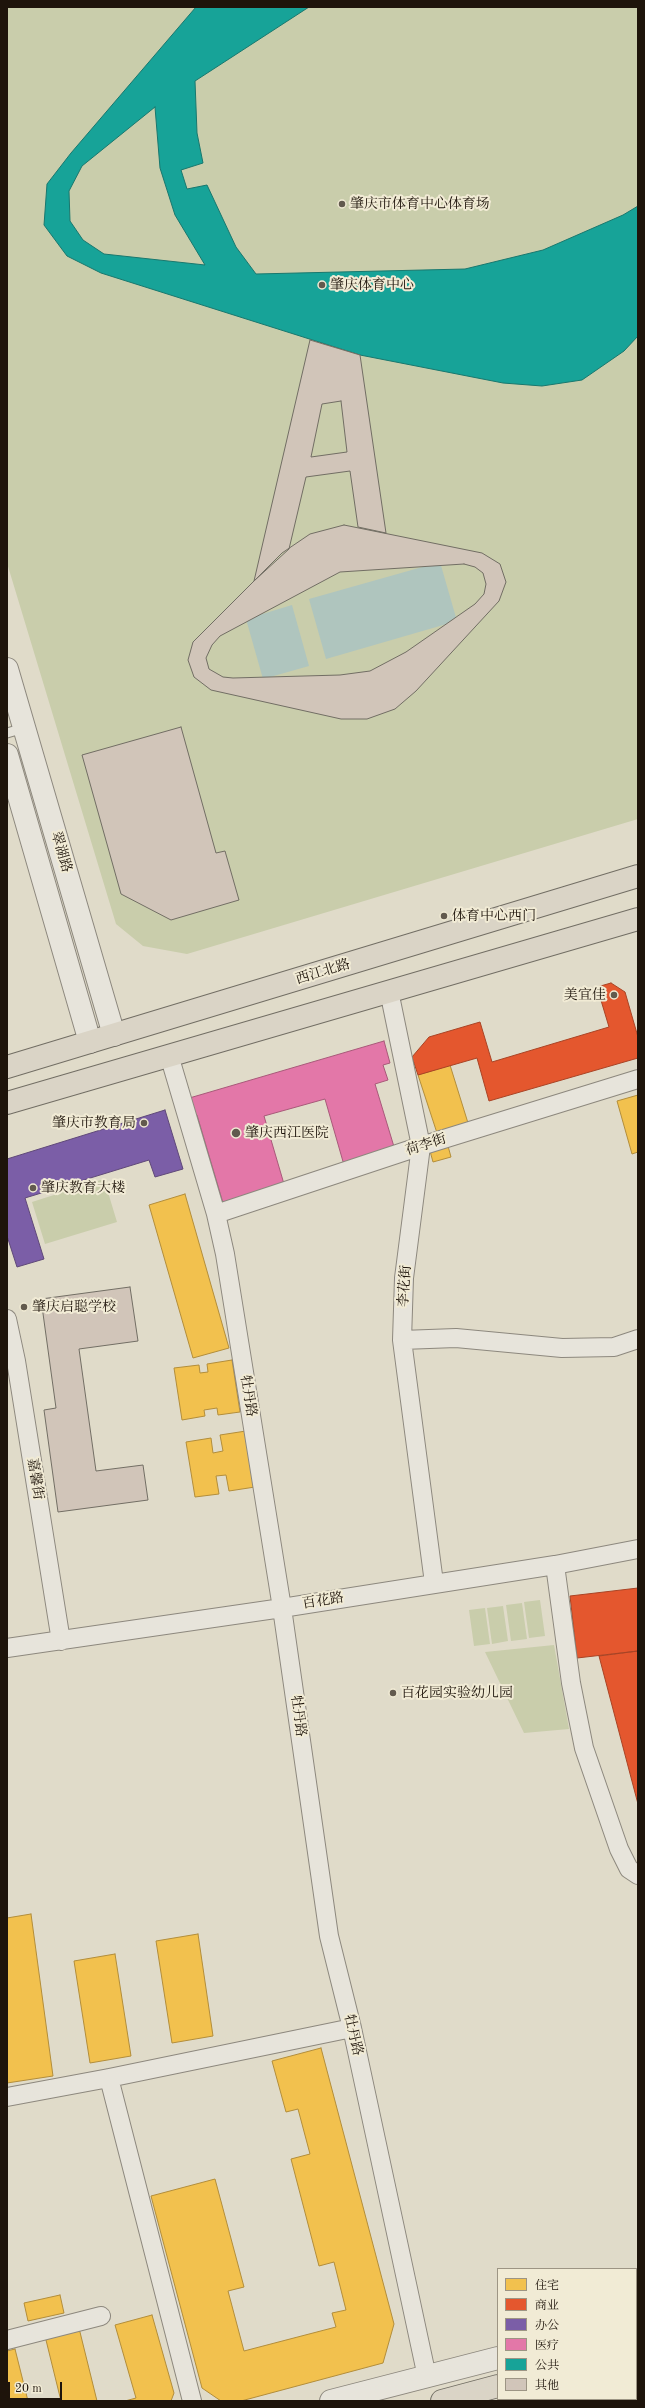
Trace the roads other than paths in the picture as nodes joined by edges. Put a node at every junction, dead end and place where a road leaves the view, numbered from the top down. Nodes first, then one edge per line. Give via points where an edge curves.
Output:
1 (7, 669) edge
2 (16, 730) edge
3 (7, 755) edge
4 (638, 876) edge
5 (638, 920) edge
6 (389, 991) junction
7 (114, 1035) junction
8 (90, 1042) junction
9 (169, 1055) junction
10 (7, 1067) edge
11 (638, 1079) edge
12 (7, 1103) edge
13 (420, 1146) junction
14 (216, 1214) junction
15 (7, 1319) edge
16 (638, 1339) edge
17 (402, 1340) junction
18 (638, 1549) edge
19 (555, 1565) junction
20 (434, 1583) junction
21 (282, 1608) junction
22 (61, 1641) junction
23 (7, 1648) edge
24 (638, 1875) edge
25 (352, 2028) junction
26 (109, 2078) junction
27 (7, 2096) edge
28 (101, 2316) dead end
29 (7, 2340) edge
30 (497, 2358) edge
31 (427, 2377) junction
32 (497, 2386) edge
33 (375, 2390) junction
34 (192, 2401) edge
35 (331, 2401) edge
36 (354, 2401) edge
37 (442, 2401) edge

1 - 2 street, 翠湖路
2 - 7 street, 翠湖路
3 - 8 street, 翠湖路
4 - 7 main road, 西江北路
5 - 6 main road
6 - 9 main road
6 - 13 street, 李花街
7 - 8 main road, 西江北路
8 - 10 main road, 西江北路
9 - 12 main road
9 - 14 street, 牡丹路
11 - 13 street, 荷李街
13 - 14 street, 荷李街
13 - 17 street, 李花街 via 404,1278
14 - 21 street, 牡丹路 via 225,1254
15 - 22 street, 嘉馨街
16 - 17 street via 614,1347 562,1348 456,1338
17 - 20 street, 李花街
18 - 19 street, 百花路
19 - 20 street, 百花路
19 - 24 street via 571,1683 584,1748 619,1849 629,1869
20 - 21 street, 百花路
21 - 22 street, 百花路
21 - 25 street, 牡丹路 via 329,1936
22 - 23 street, 百花路
25 - 26 street
25 - 31 street, 牡丹路
26 - 27 street
26 - 34 street
28 - 29 street
30 - 31 street
31 - 33 street
32 - 37 main road
33 - 35 street
33 - 36 street

